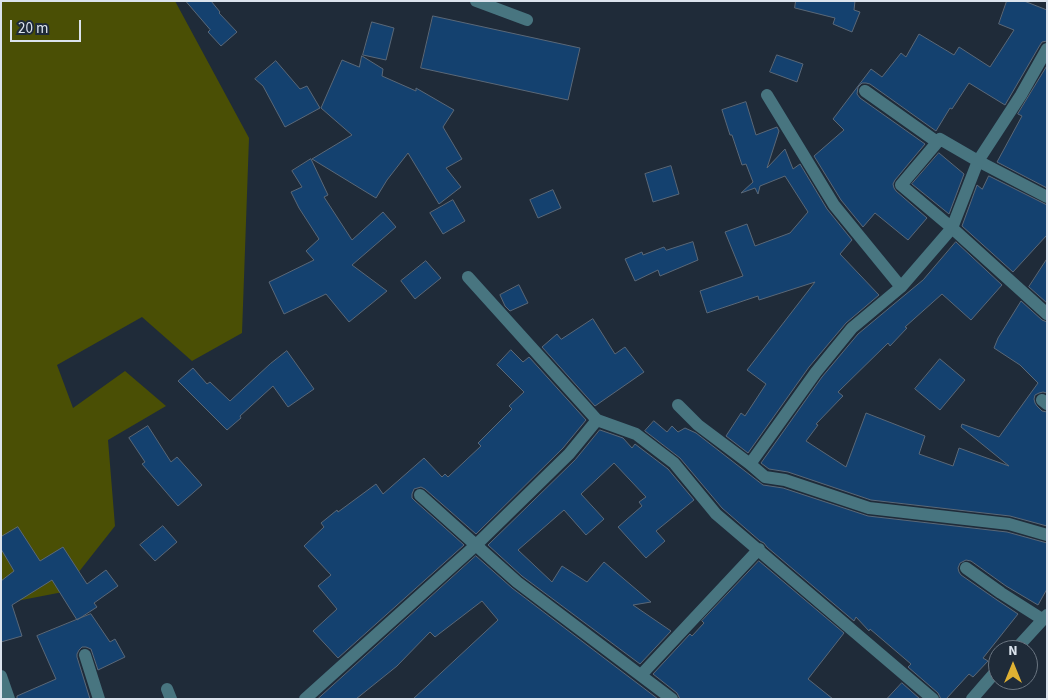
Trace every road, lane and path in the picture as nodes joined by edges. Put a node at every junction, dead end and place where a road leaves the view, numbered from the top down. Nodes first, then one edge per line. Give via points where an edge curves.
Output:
1 (476, 1) edge
2 (527, 20) dead end
3 (1047, 49) edge
4 (865, 91) dead end
5 (767, 95) dead end
6 (937, 142) junction
7 (978, 161) junction
8 (1047, 197) edge
9 (952, 228) junction
10 (468, 277) dead end
11 (901, 287) junction
12 (1047, 314) edge
13 (678, 405) dead end
14 (597, 420) junction
15 (750, 464) junction
16 (420, 495) dead end
17 (1047, 535) edge
18 (476, 545) junction
19 (759, 549) junction
20 (966, 568) dead end
21 (1044, 617) edge
22 (1024, 640) edge
23 (85, 654) dead end
24 (641, 675) junction
25 (1, 676) edge
26 (988, 681) edge
27 (9, 699) edge
28 (99, 699) edge
29 (305, 699) edge
30 (672, 699) edge
31 (933, 699) edge
32 (972, 699) edge

1 - 2 street
3 - 7 street
4 - 6 street
5 - 11 street via 834,206
6 - 7 street via 940,139
6 - 9 street via 901,185
7 - 8 street
7 - 9 street
9 - 11 street
9 - 12 street
10 - 14 street
11 - 15 street via 852,328
13 - 15 street via 698,425
14 - 18 street via 569,454
14 - 19 street via 636,434 674,463 716,514
15 - 17 street via 765,477 785,480 869,508 1009,524
16 - 18 street
18 - 24 street via 518,582
18 - 29 street
19 - 24 street
19 - 31 street
20 - 21 street via 1001,593
21 - 22 street
23 - 28 street
24 - 30 street
25 - 27 street
26 - 32 street

